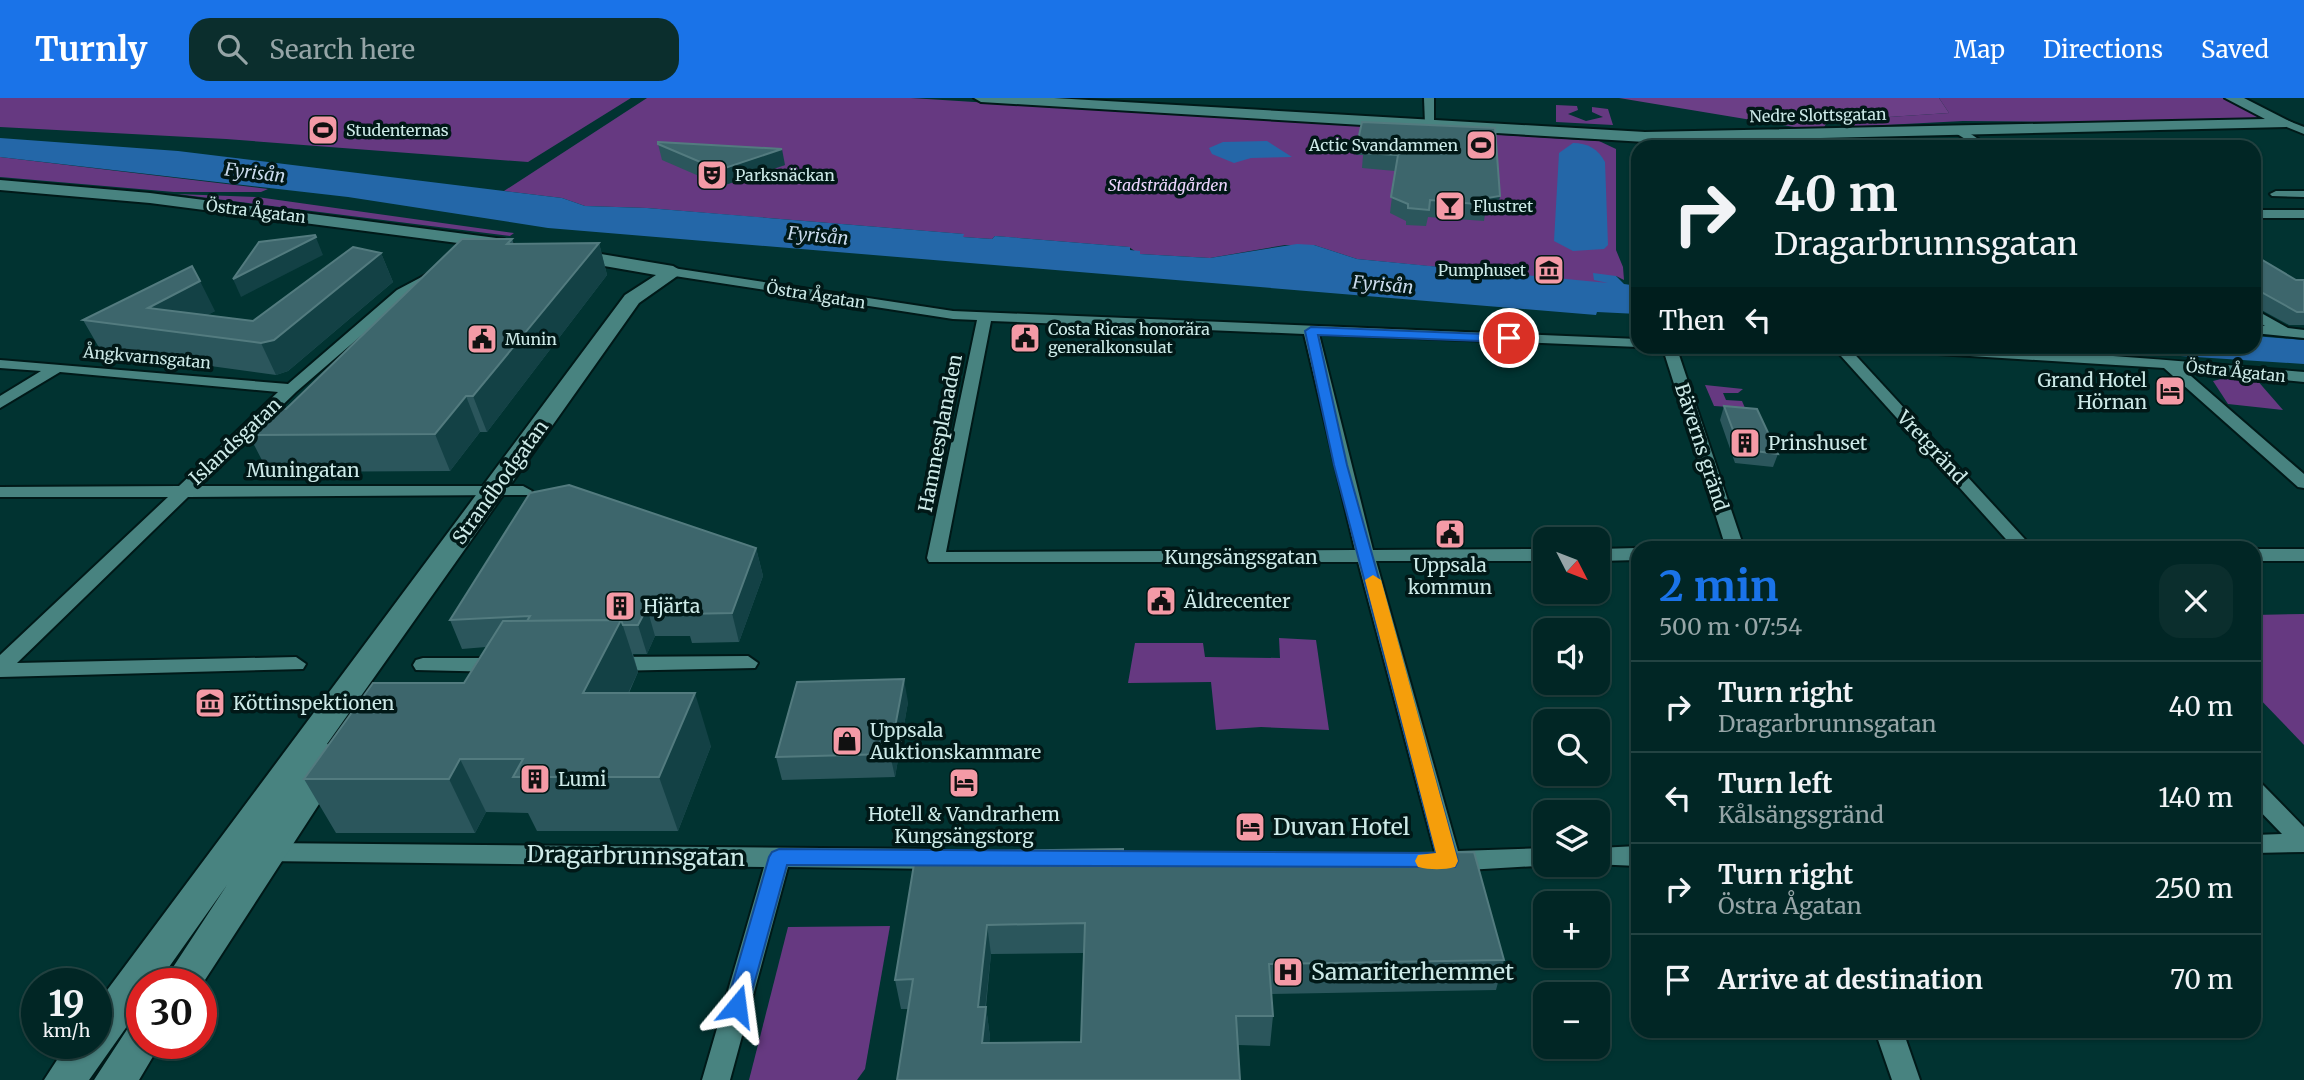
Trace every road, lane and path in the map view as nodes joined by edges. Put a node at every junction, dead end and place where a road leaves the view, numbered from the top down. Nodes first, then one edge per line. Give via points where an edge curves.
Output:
1 (981, 98) edge
2 (1046, 98) edge
3 (1429, 98) edge
4 (2232, 98) edge
5 (1076, 102) junction
6 (2286, 122) junction
7 (2304, 123) edge
8 (1430, 124) junction
9 (1958, 130) junction
10 (2304, 131) edge
11 (1697, 140) edge
12 (1974, 140) edge
13 (1631, 141) edge
14 (0, 186) edge
15 (2276, 194) dead end
16 (2304, 194) edge
17 (2261, 210) edge
18 (2261, 214) edge
19 (2270, 214) junction
20 (2304, 214) edge
21 (492, 242) junction
22 (517, 246) edge
23 (543, 251) edge
24 (469, 255) edge
25 (447, 268) edge
26 (673, 272) junction
27 (985, 316) junction
28 (2261, 317) edge
29 (2261, 330) edge
30 (1311, 331) junction
31 (2286, 332) junction
32 (2304, 334) edge
33 (1631, 343) edge
34 (1672, 354) edge
35 (1846, 354) edge
36 (2005, 354) edge
37 (2168, 364) junction
38 (0, 365) edge
39 (58, 367) junction
40 (2304, 377) edge
41 (291, 389) junction
42 (0, 402) edge
43 (2304, 483) edge
44 (182, 491) junction
45 (493, 491) junction
46 (523, 491) dead end
47 (0, 492) edge
48 (1733, 541) edge
49 (2018, 541) edge
50 (1631, 554) edge
51 (1533, 555) edge
52 (1610, 555) edge
53 (2261, 555) edge
54 (2304, 555) edge
55 (1367, 557) junction
56 (936, 558) joint
57 (748, 663) dead end
58 (296, 664) dead end
59 (585, 664) edge
60 (423, 665) dead end
61 (517, 665) edge
62 (0, 668) edge
63 (338, 704) junction
64 (2261, 797) edge
65 (2304, 843) edge
66 (2261, 844) edge
67 (231, 852) junction
68 (271, 852) junction
69 (1631, 856) edge
70 (779, 857) junction
71 (1610, 857) edge
72 (1533, 858) edge
73 (959, 859) edge
74 (1420, 861) edge
75 (1448, 861) junction
76 (192, 968) edge
77 (112, 1015) edge
78 (1891, 1038) edge
79 (80, 1059) edge
80 (130, 1059) edge
81 (65, 1080) edge
82 (115, 1080) edge
83 (716, 1080) edge
84 (1906, 1080) edge

1 - 5 street
2 - 5 street
3 - 8 street
4 - 6 street
5 - 8 street, Nedre Slottsgatan
6 - 7 street
6 - 9 street, Nedre Slottsgatan
6 - 10 street
8 - 13 street, Nedre Slottsgatan
9 - 11 street, Nedre Slottsgatan
9 - 12 street
14 - 21 street, Östra Ågatan via 150,198
15 - 16 street
17 - 19 street
18 - 19 street
19 - 20 street
21 - 22 street, Östra Ågatan
21 - 24 street
23 - 26 street, Östra Ågatan
25 - 41 street, Islandsgatan via 402,293
26 - 27 street, Östra Ågatan via 922,312
26 - 45 street, Strandbodgatan via 632,299
27 - 30 street, Östra Ågatan
27 - 56 street, Hamnesplanaden
28 - 31 street
29 - 31 street
30 - 33 street, Östra Ågatan
30 - 55 street via 1340,465
31 - 32 street
34 - 48 street, Bäverns gränd
35 - 49 street, Vretgränd
36 - 37 street, Östra Ågatan
37 - 40 street, Östra Ågatan
37 - 43 street
38 - 39 street, Ångkvarnsgatan
39 - 41 street, Ångkvarnsgatan
39 - 42 street
41 - 44 street, Islandsgatan
44 - 45 street, Muningatan
44 - 47 street, Muningatan
44 - 62 street, Islandsgatan
45 - 46 street, Muningatan
45 - 63 street, Strandbodgatan
50 - 52 street
51 - 55 street, Kungsängsgatan
53 - 54 street
55 - 56 street, Kungsängsgatan
55 - 75 street
57 - 59 street
58 - 62 street, Islandsgatan
60 - 61 street
63 - 67 street, Strandbodgatan
63 - 68 street, Strandbodgatan via 309,792
64 - 65 street
65 - 66 street
67 - 68 street, Dragarbrunnsgatan
67 - 77 street, Strandbodgatan
68 - 70 street, Dragarbrunnsgatan
68 - 76 street, Strandbodgatan
69 - 71 street
70 - 73 street, Dragarbrunnsgatan
70 - 83 street
72 - 75 street
74 - 75 street
78 - 84 street
79 - 81 street
80 - 82 street

